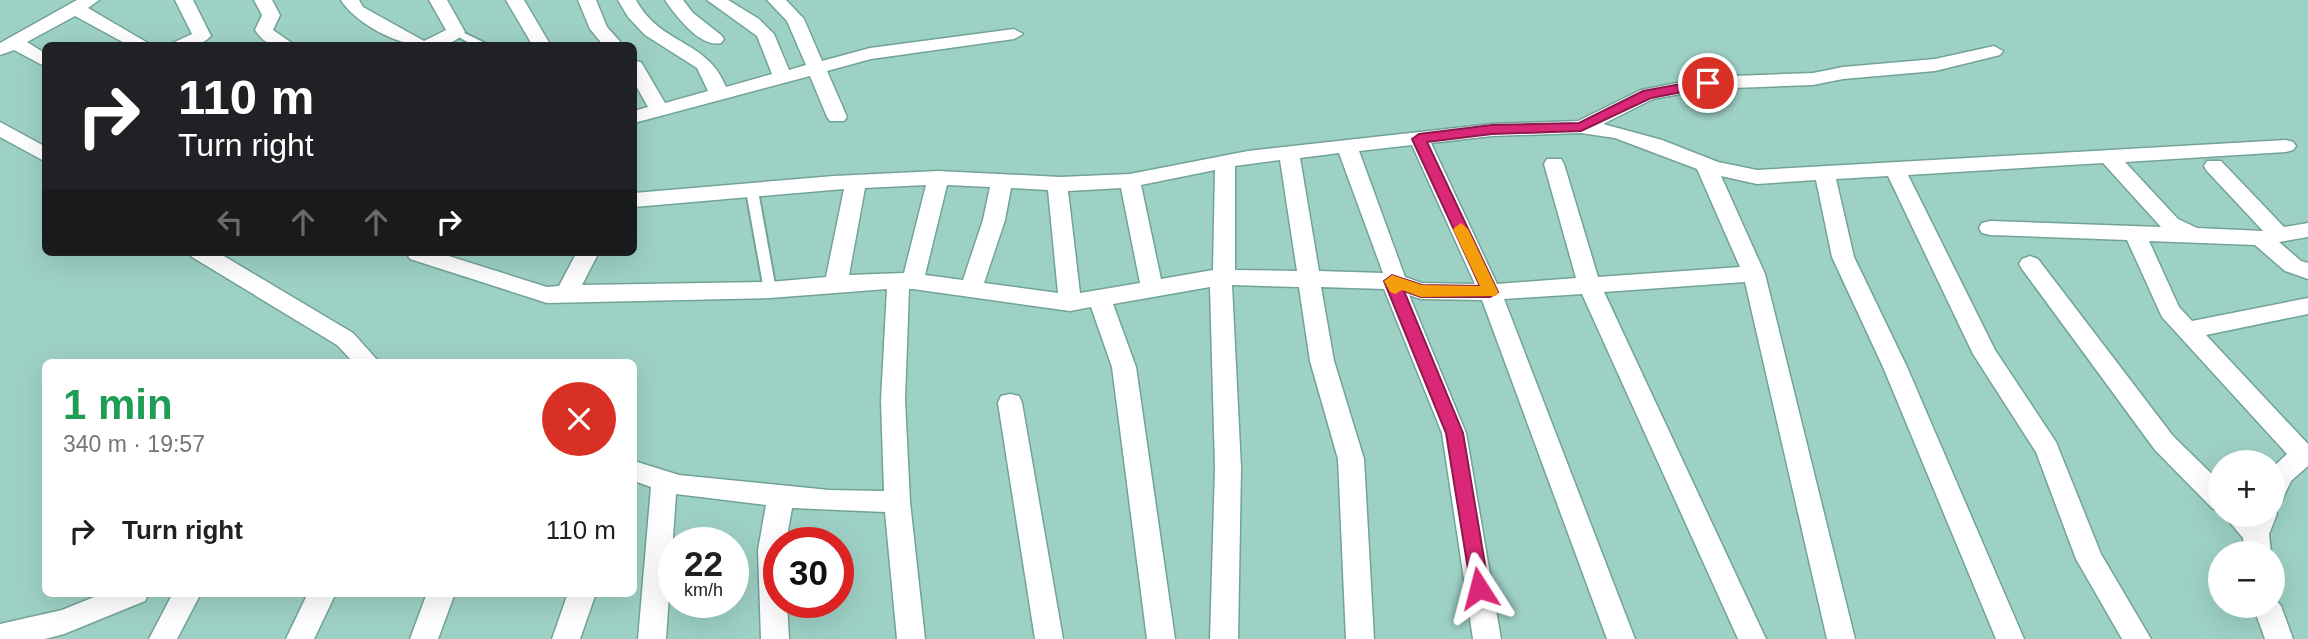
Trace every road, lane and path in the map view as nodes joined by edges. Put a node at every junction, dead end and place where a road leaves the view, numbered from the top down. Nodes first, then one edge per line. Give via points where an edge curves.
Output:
1 (184, 0) edge
2 (263, 0) edge
3 (350, 0) edge
4 (438, 0) edge
5 (514, 0) edge
6 (587, 0) edge
7 (627, 0) edge
8 (674, 0) edge
9 (716, 0) edge
10 (776, 0) edge
11 (82, 4) edge
12 (456, 32) junction
13 (1014, 34) dead end
14 (715, 39) dead end
15 (138, 42) edge
16 (186, 42) edge
17 (279, 42) edge
18 (413, 42) edge
19 (436, 42) edge
20 (476, 42) edge
21 (540, 42) edge
22 (611, 42) edge
23 (7, 46) edge
24 (1994, 51) dead end
25 (42, 60) edge
26 (818, 68) junction
27 (637, 71) edge
28 (782, 77) junction
29 (719, 94) junction
30 (659, 110) junction
31 (637, 116) edge
32 (837, 117) dead end
33 (1581, 127) junction
34 (0, 128) edge
35 (1419, 139) junction
36 (2286, 146) dead end
37 (1348, 147) junction
38 (42, 154) edge
39 (1289, 154) junction
40 (2109, 157) junction
41 (1225, 162) junction
42 (1554, 164) dead end
43 (1705, 164) junction
44 (2214, 166) dead end
45 (1895, 170) junction
46 (1825, 174) junction
47 (938, 178) junction
48 (1002, 180) junction
49 (1130, 181) junction
50 (856, 182) junction
51 (1061, 184) junction
52 (752, 191) junction
53 (637, 200) edge
54 (1990, 228) dead end
55 (2308, 230) edge
56 (2135, 233) junction
57 (2193, 235) junction
58 (2270, 236) junction
59 (207, 256) edge
60 (424, 256) edge
61 (586, 256) edge
62 (2031, 264) dead end
63 (2308, 271) edge
64 (1222, 274) junction
65 (1754, 274) junction
66 (1393, 278) junction
67 (1310, 280) junction
68 (905, 281) junction
69 (1589, 284) junction
70 (836, 285) junction
71 (1152, 288) junction
72 (971, 289) junction
73 (770, 290) junction
74 (1490, 292) junction
75 (566, 294) junction
76 (1099, 298) junction
77 (1070, 303) junction
78 (2308, 306) edge
79 (2187, 330) junction
80 (364, 359) edge
81 (1010, 403) dead end
82 (2305, 455) edge
83 (637, 472) edge
84 (2285, 472) edge
85 (664, 481) junction
86 (2208, 487) edge
87 (781, 496) junction
88 (897, 502) junction
89 (125, 597) edge
90 (185, 597) edge
91 (320, 597) edge
92 (440, 597) edge
93 (581, 597) edge
94 (2271, 618) edge
95 (0, 637) edge
96 (163, 639) edge
97 (300, 639) edge
98 (424, 639) edge
99 (566, 639) edge
100 (652, 639) edge
101 (775, 639) edge
102 (911, 639) edge
103 (1049, 639) edge
104 (1161, 639) edge
105 (1224, 639) edge
106 (1360, 639) edge
107 (1488, 639) edge
108 (1621, 639) edge
109 (1752, 639) edge
110 (1841, 639) edge
111 (2010, 639) edge
112 (2137, 639) edge
113 (2279, 639) edge

1 - 16 street via 202,36
2 - 17 street via 271,15 264,30
3 - 18 street via 356,10
4 - 12 street
5 - 21 street
6 - 22 street via 599,29
7 - 29 street via 660,40 706,65
8 - 14 street
9 - 28 street via 765,34
10 - 26 street via 795,19
11 - 15 street
11 - 23 street
12 - 19 street
12 - 20 lane
13 - 26 street via 870,54
23 - 25 street
24 - 33 street via 1935,65 1813,79 1708,83 1647,94
26 - 28 street
26 - 32 street
27 - 30 street
28 - 29 street
29 - 30 street
30 - 31 street
33 - 35 street via 1492,130
33 - 43 street via 1617,132
34 - 38 street
35 - 37 street
35 - 74 street
36 - 40 street
37 - 39 street
37 - 66 street
39 - 41 street
39 - 67 street
40 - 45 street
40 - 57 street via 2171,224
41 - 49 street
41 - 64 street
42 - 69 street
43 - 46 street via 1757,177
43 - 65 street
44 - 58 street
45 - 46 street
45 - 112 street via 1985,354 2047,449 2089,559
46 - 111 street via 1843,257 1895,367
47 - 48 street
47 - 50 street
47 - 68 street
48 - 51 street
48 - 72 street
49 - 51 street
49 - 71 street
50 - 52 street
50 - 70 street
51 - 77 street via 1058,191
52 - 53 street
52 - 73 lane
54 - 56 street
55 - 58 street
56 - 57 street
56 - 79 street via 2169,312
57 - 58 street
58 - 63 street via 2293,266
59 - 80 street via 345,339
60 - 75 street via 547,295
61 - 75 street
62 - 86 street via 2164,443
64 - 67 street
64 - 71 street
64 - 105 street via 1228,468
65 - 69 street
65 - 110 street
66 - 67 street
66 - 74 street via 1421,291
66 - 107 street via 1454,433
67 - 106 street via 1322,361 1351,459
68 - 70 street
68 - 72 street
68 - 88 street via 893,400
69 - 74 street
69 - 109 street
70 - 73 street
71 - 76 street
72 - 77 street
73 - 75 street
74 - 108 street
76 - 77 street
76 - 104 street via 1124,367
78 - 79 street
79 - 82 street
81 - 103 street
82 - 84 street
83 - 85 street
85 - 87 street
85 - 100 street
87 - 88 street
87 - 101 street via 771,550
88 - 102 street
89 - 95 street via 64,622
90 - 96 street
91 - 97 street
92 - 98 street
93 - 99 street
94 - 113 street

